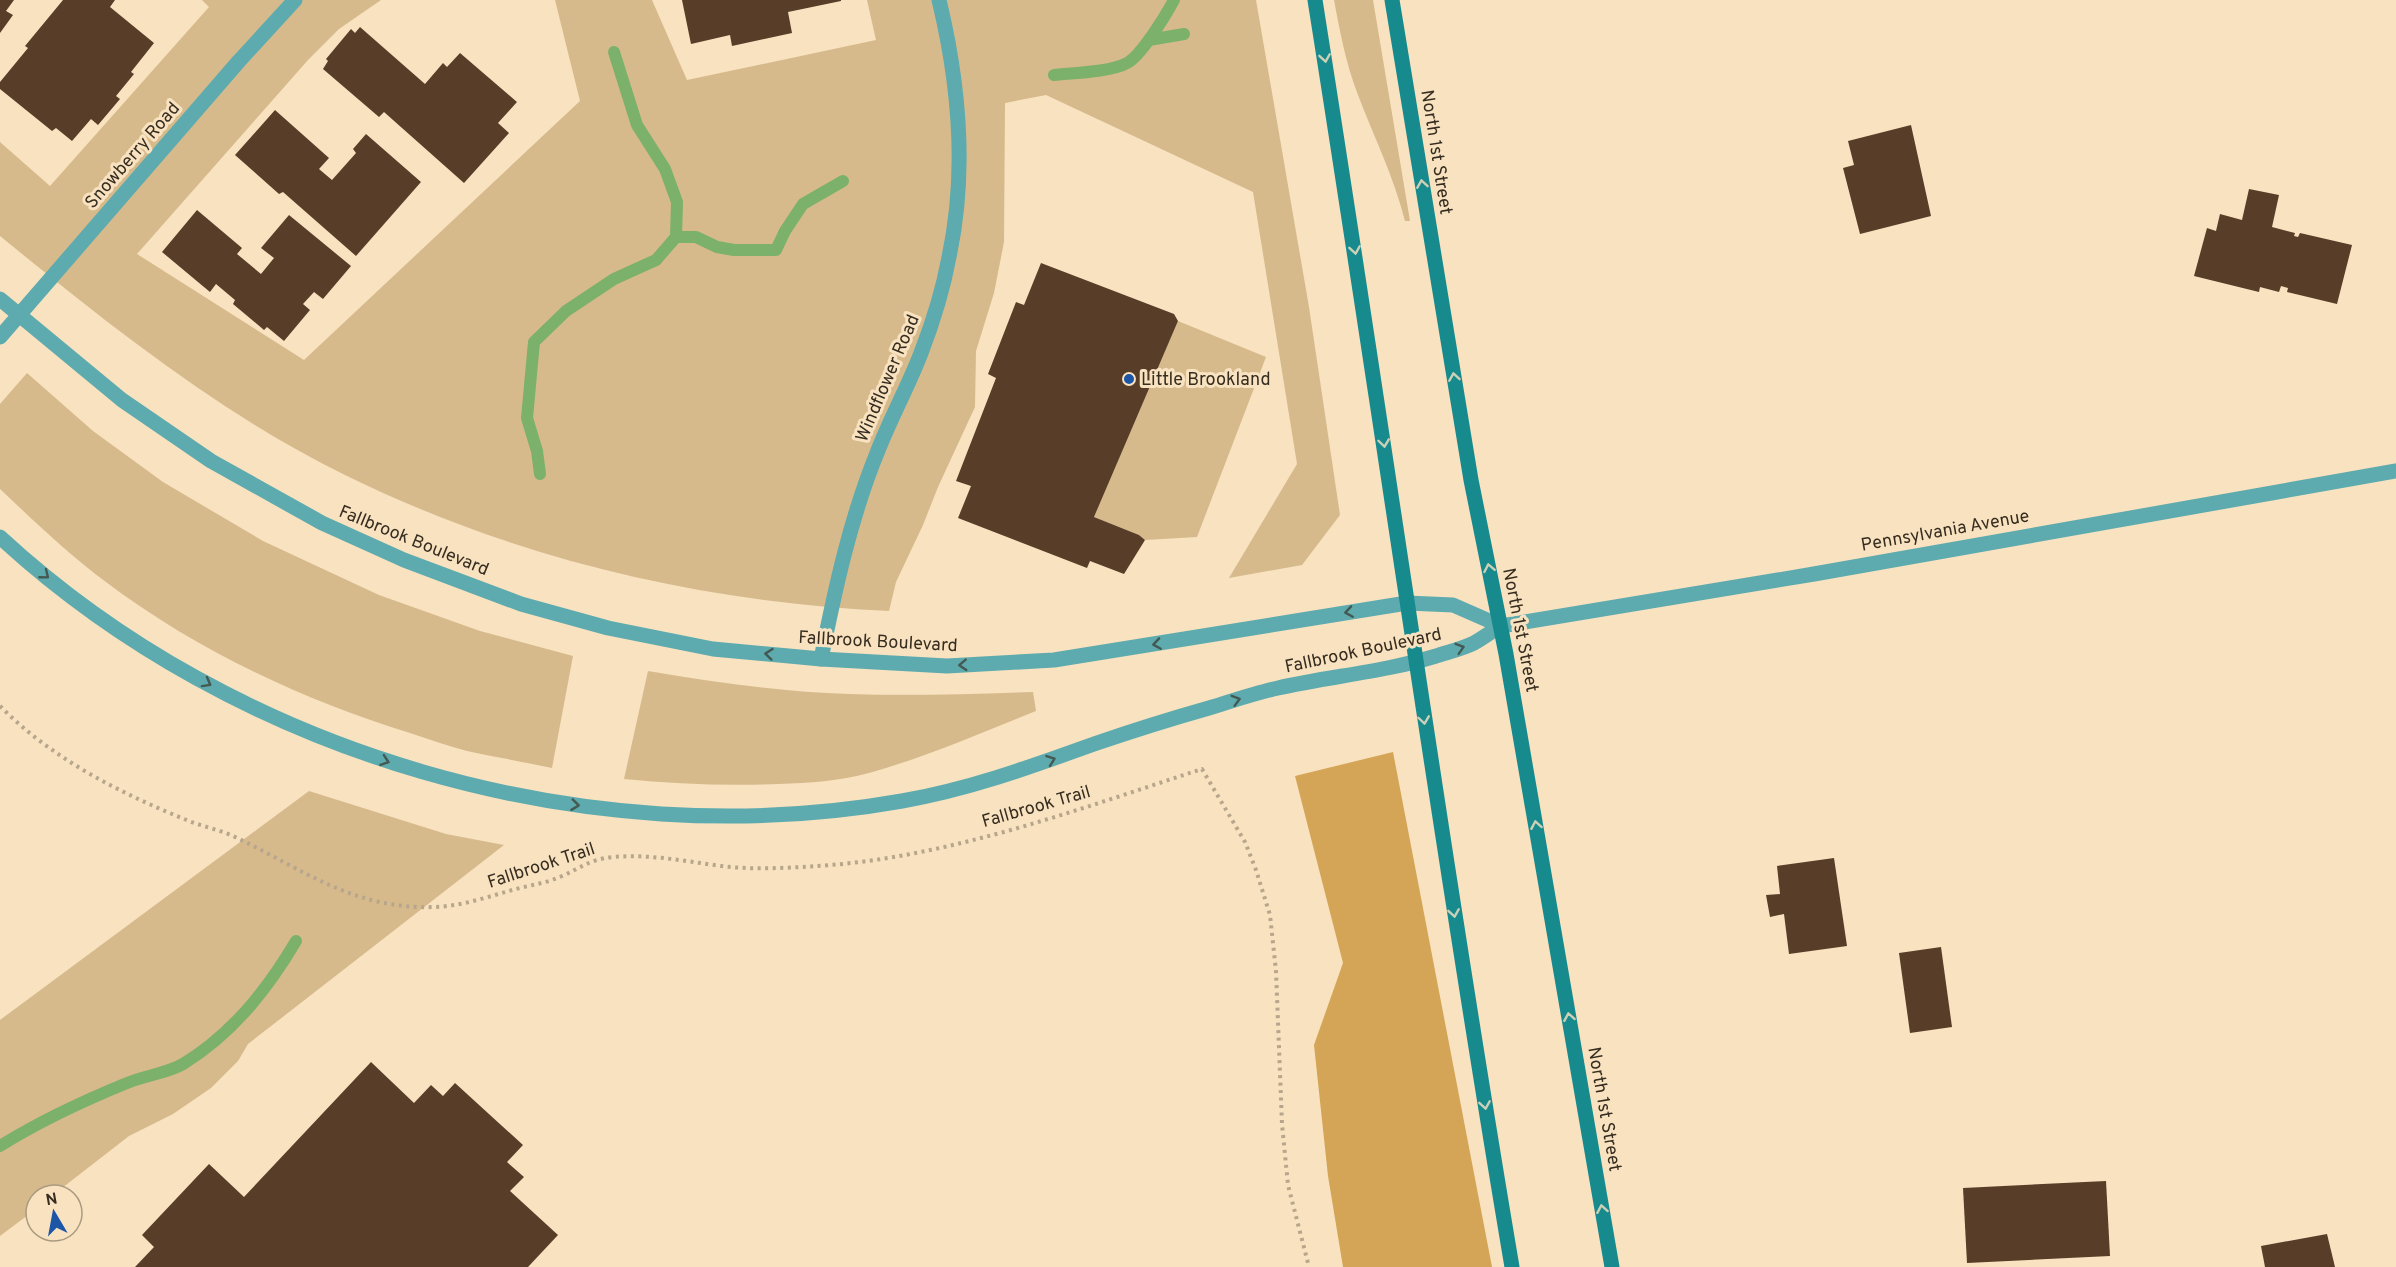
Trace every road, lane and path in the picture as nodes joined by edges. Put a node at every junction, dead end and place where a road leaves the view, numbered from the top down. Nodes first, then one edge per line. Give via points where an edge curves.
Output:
1 (939, 0) edge
2 (1316, 0) edge
3 (1392, 0) edge
4 (288, 2) edge
5 (0, 299) edge
6 (19, 315) junction
7 (0, 337) edge
8 (2396, 471) edge
9 (0, 537) edge
10 (1407, 603) junction
11 (1501, 626) junction
12 (821, 660) junction
13 (1415, 662) junction
14 (0, 706) edge
15 (1309, 1267) edge
16 (1512, 1267) edge
17 (1612, 1267) edge

1 - 12 street, Windflower Road via 957,105 956,206 950,256 921,354 876,453 860,499
2 -> 10 main road
11 -> 3 main road, North 1st Street via 1471,480
4 - 6 street, Snowberry Road
5 - 6 street, Fallbrook Boulevard
6 - 7 street, Snowberry Road
12 -> 6 street, Fallbrook Boulevard via 713,649 608,628 521,604 404,560 322,523 211,461 122,400
8 - 11 street, Pennsylvania Avenue
9 -> 13 street, Fallbrook Boulevard via 84,607 159,657 238,701 323,739 420,772 555,802 632,812 824,812 903,801 996,780 1098,743 1275,688
10 - 11 street, Fallbrook Boulevard via 1453,605
10 -> 12 street, Fallbrook Boulevard via 1054,660 947,666
10 - 13 main road
13 -> 11 street, Fallbrook Boulevard via 1470,645
17 -> 11 main road, North 1st Street
13 -> 16 main road
14 - 15 path, Fallbrook Trail via 62,757 125,794 231,836 355,897 400,907 440,907 472,901 559,877 585,863 609,857 641,855 771,868 887,857 1029,824 1202,769 1245,842 1270,915 1288,1185

